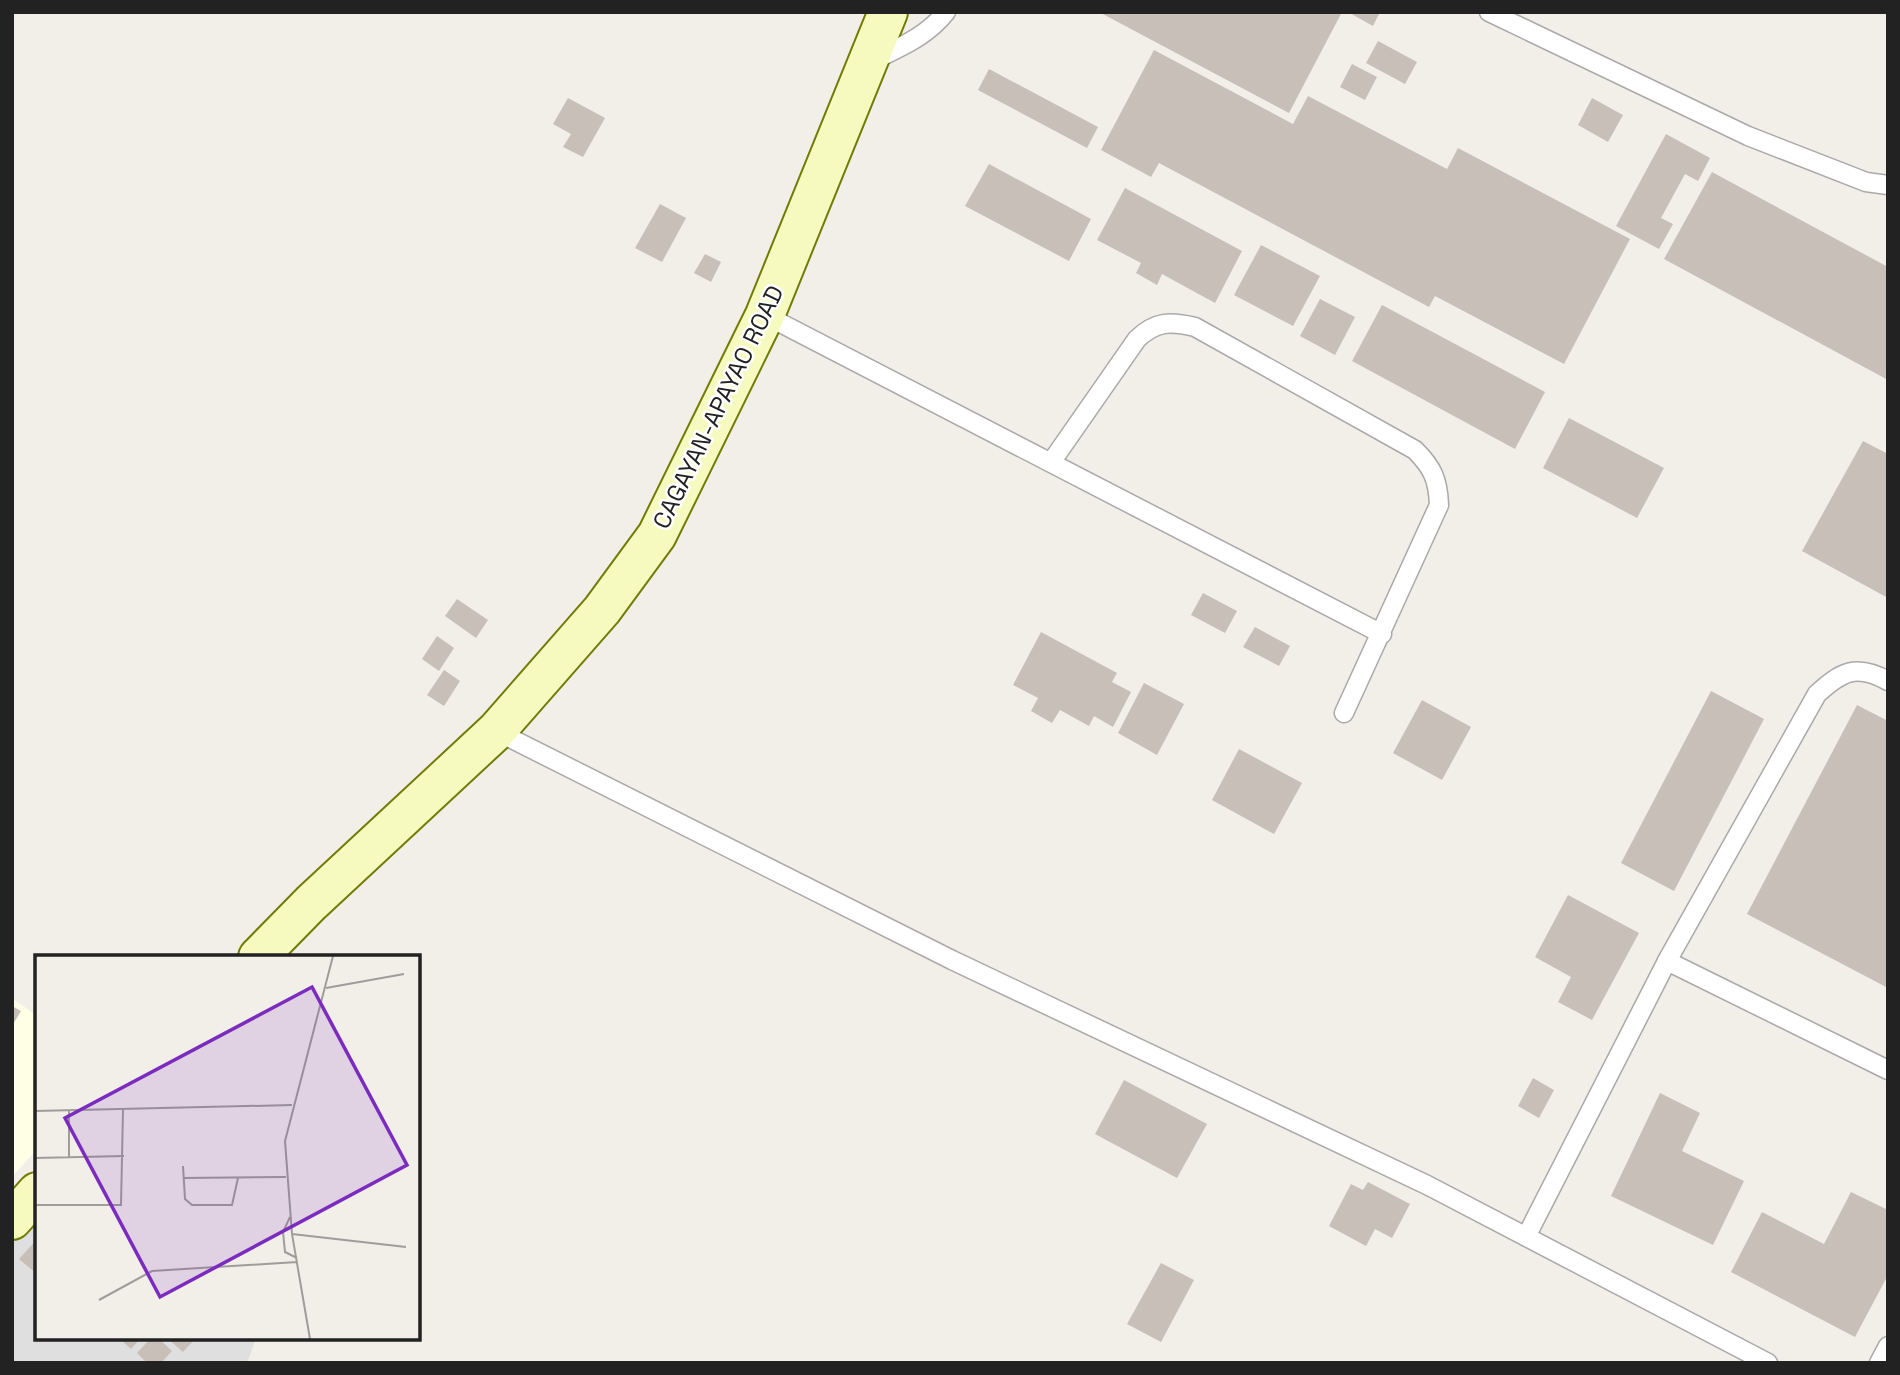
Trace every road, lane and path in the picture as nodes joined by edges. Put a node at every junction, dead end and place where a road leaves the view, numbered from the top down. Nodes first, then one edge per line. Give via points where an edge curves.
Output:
1 (888, 12) edge
2 (946, 12) edge
3 (1489, 12) edge
4 (869, 62) junction
5 (1888, 186) edge
6 (765, 315) junction
7 (1052, 461) junction
8 (1382, 634) junction
9 (1888, 681) edge
10 (1344, 713) dead end
11 (496, 731) junction
12 (260, 955) edge
13 (1667, 961) junction
14 (1888, 1070) edge
15 (35, 1194) edge
16 (12, 1220) edge
17 (1527, 1235) junction
18 (1888, 1346) edge
19 (1768, 1363) edge
20 (1879, 1363) edge

1 - 4 main road, CAGAYAN-APAYAO ROAD
2 - 4 lane via 914,41
3 - 5 lane via 1748,136 1866,182
4 - 6 main road, CAGAYAN-APAYAO ROAD
6 - 7 lane
6 - 11 main road, CAGAYAN-APAYAO ROAD via 657,535 602,610
7 - 8 lane
7 - 8 lane via 1137,339 1150,327 1171,321 1195,327 1415,450 1430,465 1438,481 1439,505
8 - 10 lane
9 - 13 lane via 1860,672 1841,673 1817,694
11 - 12 main road, CAGAYAN-APAYAO ROAD
11 - 17 lane via 952,960
13 - 14 lane
13 - 17 lane
15 - 16 main road
17 - 19 lane
18 - 20 lane

